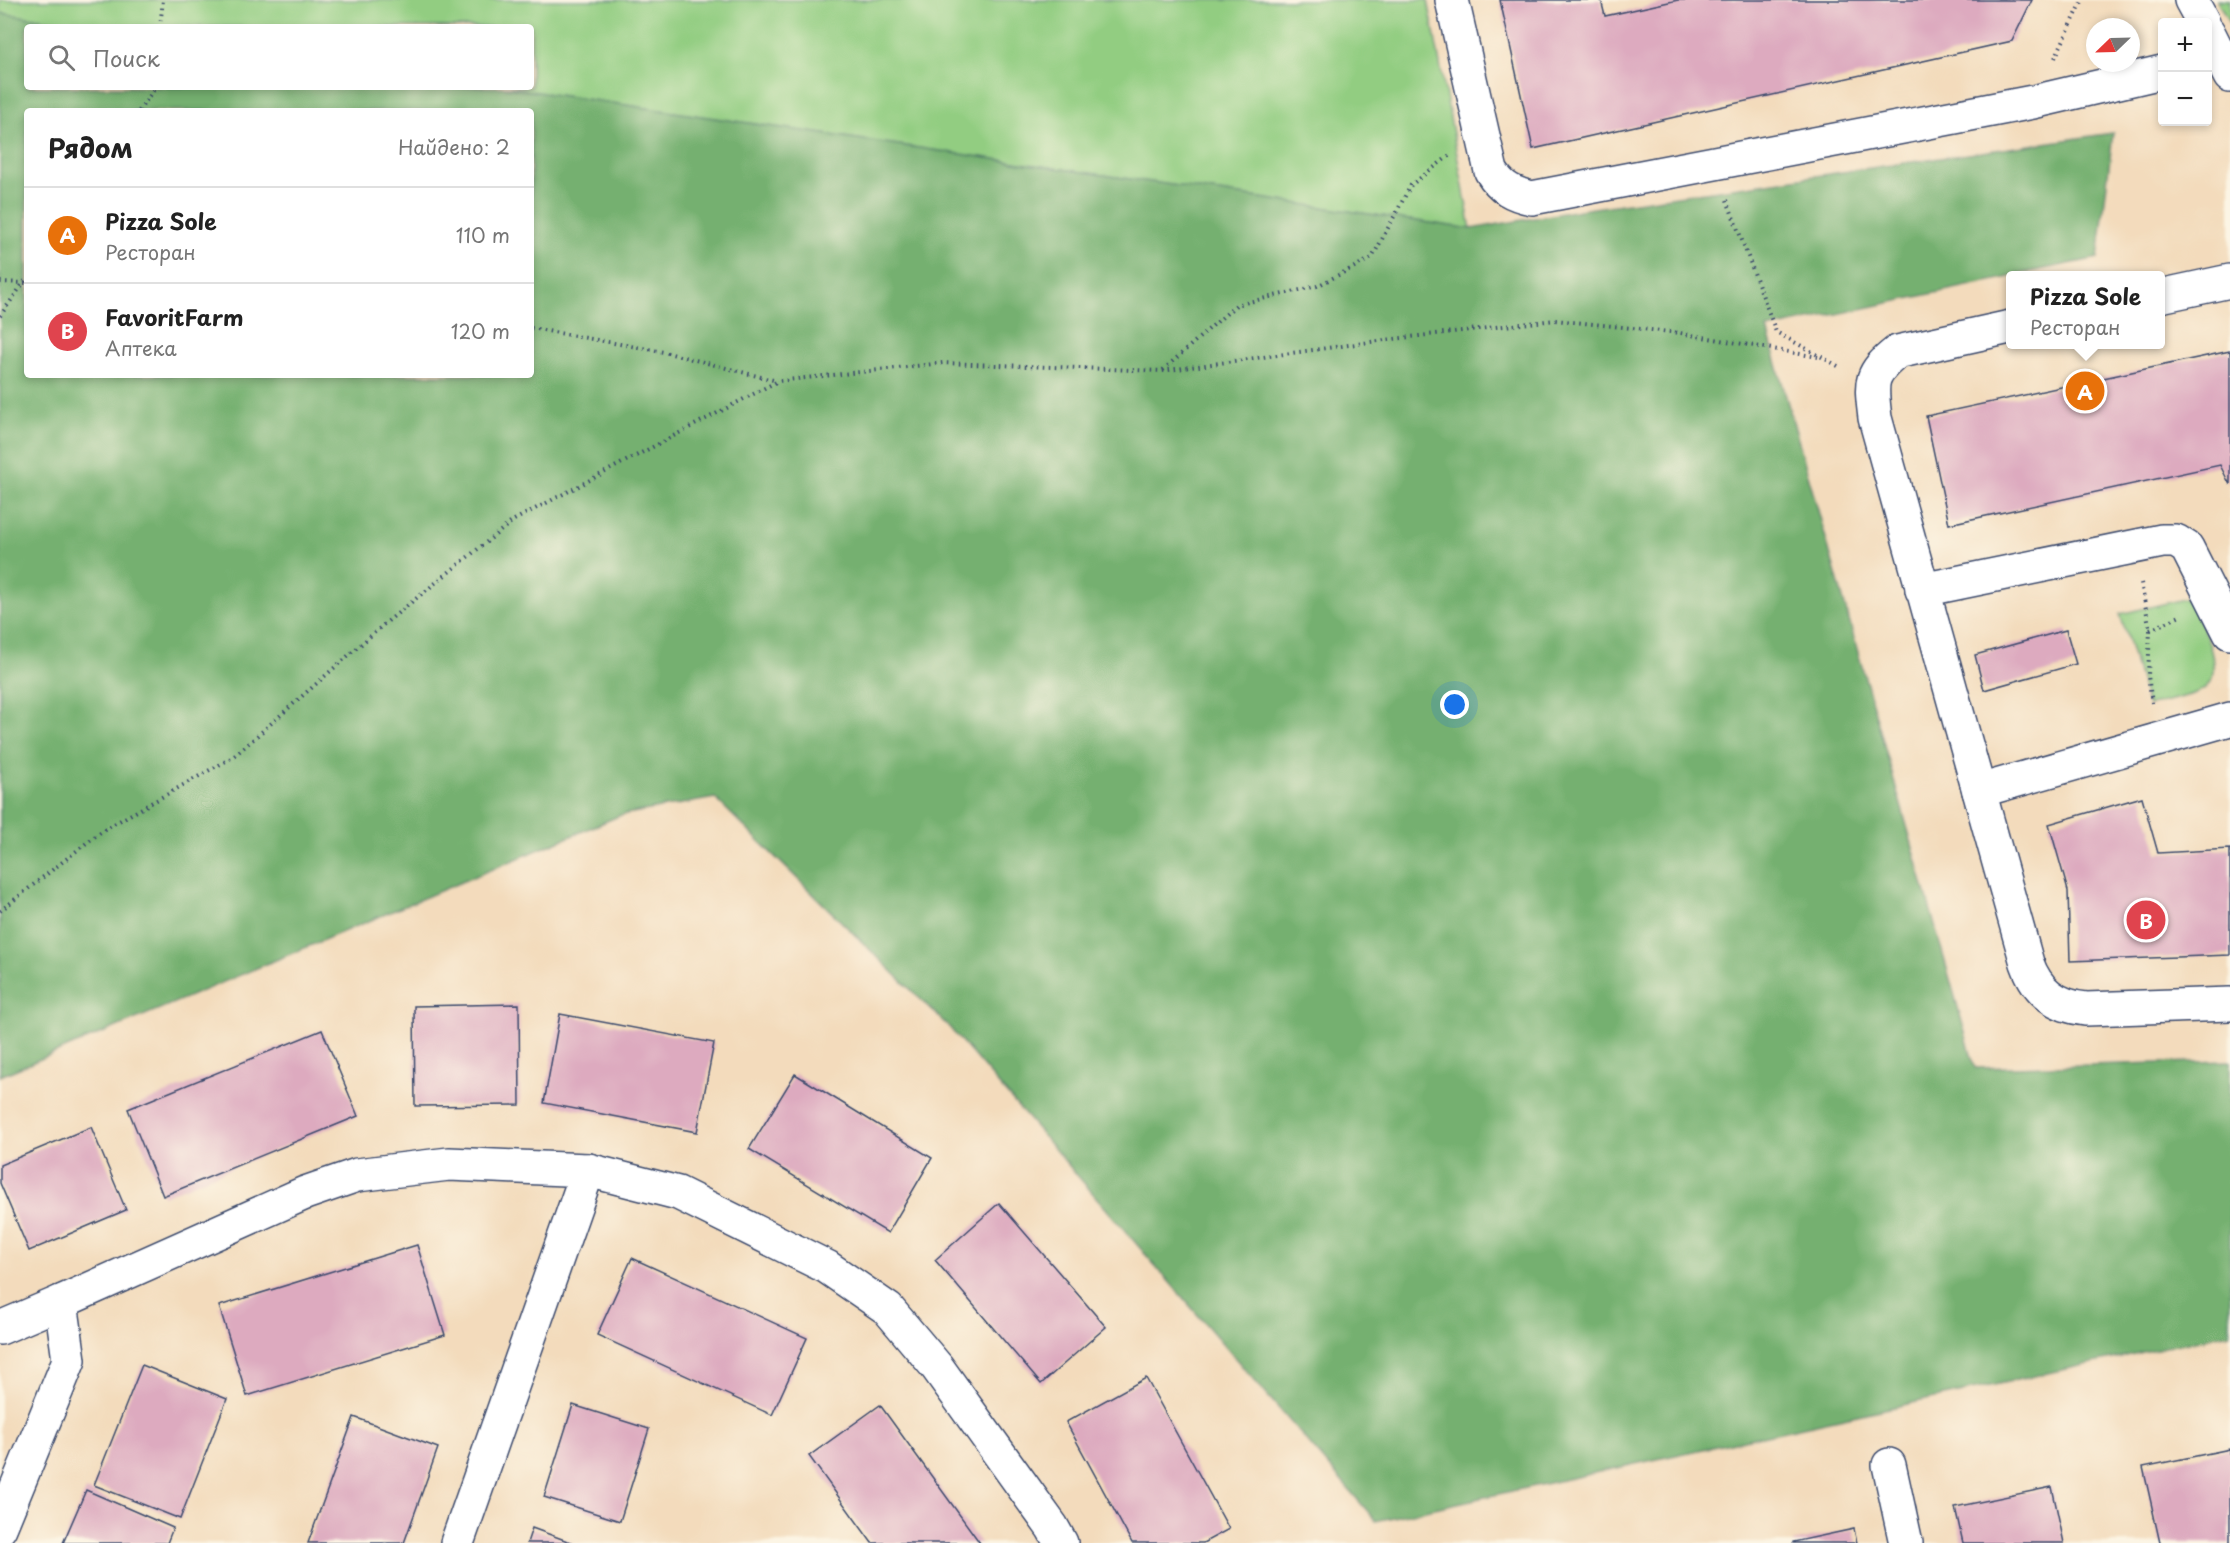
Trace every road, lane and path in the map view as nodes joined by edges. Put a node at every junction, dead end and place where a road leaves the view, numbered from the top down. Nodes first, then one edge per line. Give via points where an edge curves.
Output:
1 (163, 0) edge
2 (1452, 0) edge
3 (2083, 0) edge
4 (2191, 0) edge
5 (2200, 18) edge
6 (160, 24) edge
7 (2158, 73) edge
8 (153, 90) edge
9 (2033, 102) junction
10 (141, 108) edge
11 (1481, 132) junction
12 (1729, 202) dead end
13 (2230, 281) edge
14 (0, 282) edge
15 (24, 283) edge
16 (24, 284) edge
17 (2165, 295) edge
18 (0, 315) edge
19 (2006, 328) edge
20 (534, 329) edge
21 (1818, 357) junction
22 (1162, 371) junction
23 (778, 381) junction
24 (1872, 381) junction
25 (2134, 547) junction
26 (1922, 590) junction
27 (2230, 633) edge
28 (2230, 718) edge
29 (2163, 738) junction
30 (1978, 791) junction
31 (0, 910) edge
32 (2230, 1004) edge
33 (588, 1170) junction
34 (61, 1302) junction
35 (0, 1328) edge
36 (1889, 1465) dead end
37 (0, 1528) edge
38 (457, 1543) edge
39 (1061, 1543) edge
40 (1906, 1543) edge

1 - 6 path
2 - 11 street
3 - 9 path
4 - 5 street
7 - 9 street
8 - 10 path
9 - 11 street via 1532,198 1516,195 1496,179
11 - 22 path via 1411,185 1372,258 1317,286 1236,305
12 - 21 path via 1776,332
13 - 17 street
14 - 15 path
16 - 18 path
19 - 24 street via 1897,352 1883,363
20 - 23 path via 664,352
21 - 22 path via 1680,333 1555,320
21 - 24 path
22 - 23 path via 943,363
23 - 31 path via 514,520 383,625 233,757 104,830
24 - 26 street via 1875,418
25 - 26 street
25 - 27 street via 2168,540 2187,548
25 - 29 path via 2150,630 2149,688
26 - 30 street
28 - 29 street
29 - 30 street
30 - 32 street via 2026,963 2048,996 2086,1009
33 - 34 street via 449,1164 357,1175 305,1193
33 - 38 street
33 - 39 street via 678,1193 827,1267 888,1308 938,1367
34 - 35 street
34 - 37 street via 69,1360
36 - 40 street

